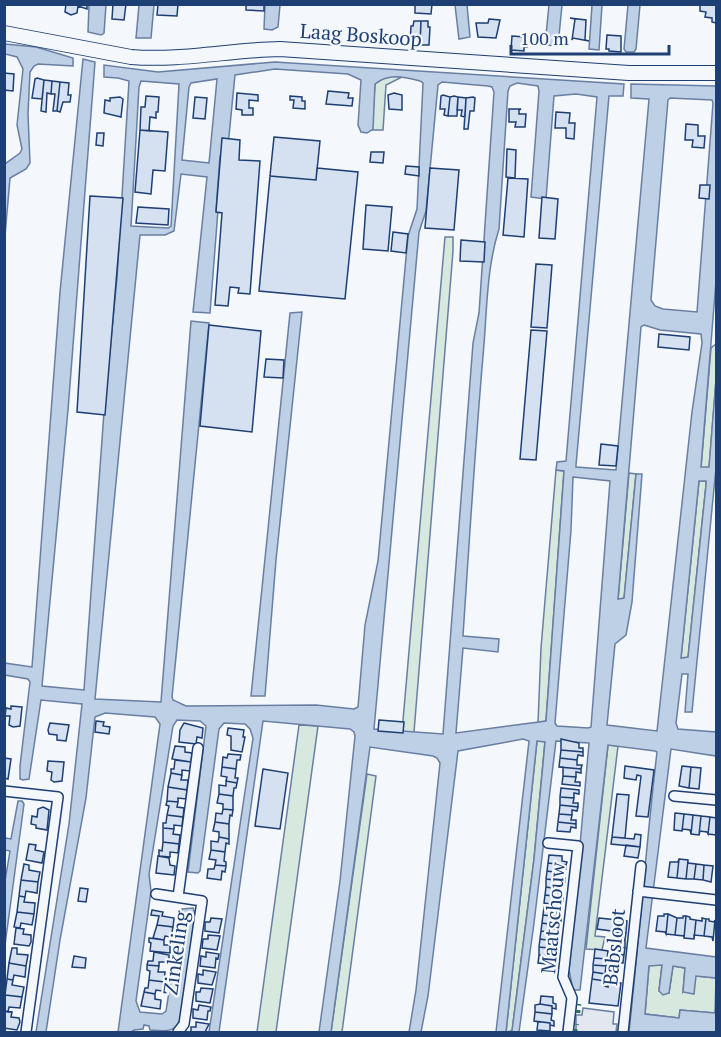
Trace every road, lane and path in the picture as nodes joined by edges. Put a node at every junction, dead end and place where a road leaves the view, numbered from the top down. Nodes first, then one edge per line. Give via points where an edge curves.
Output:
1 (4, 33) edge
2 (717, 73) edge
3 (198, 748) dead end
4 (4, 791) edge
5 (674, 796) dead end
6 (717, 800) edge
7 (548, 843) dead end
8 (641, 866) dead end
9 (638, 891) junction
10 (156, 894) dead end
11 (178, 897) junction
12 (717, 900) edge
13 (26, 1032) edge
14 (178, 1032) edge
15 (568, 1032) edge
16 (622, 1032) edge

1 - 2 street, Laag Boskoop via 131,57 182,58 280,49 629,73
3 - 11 street, Zinkeling
4 - 13 street via 58,797
5 - 6 street
7 - 15 street, Maatschouw via 578,846 563,977 572,998
8 - 9 street, Babsloot
9 - 12 street
9 - 16 street, Babsloot
10 - 11 street, Zinkeling
11 - 14 street, Zinkeling via 202,901 184,1024

